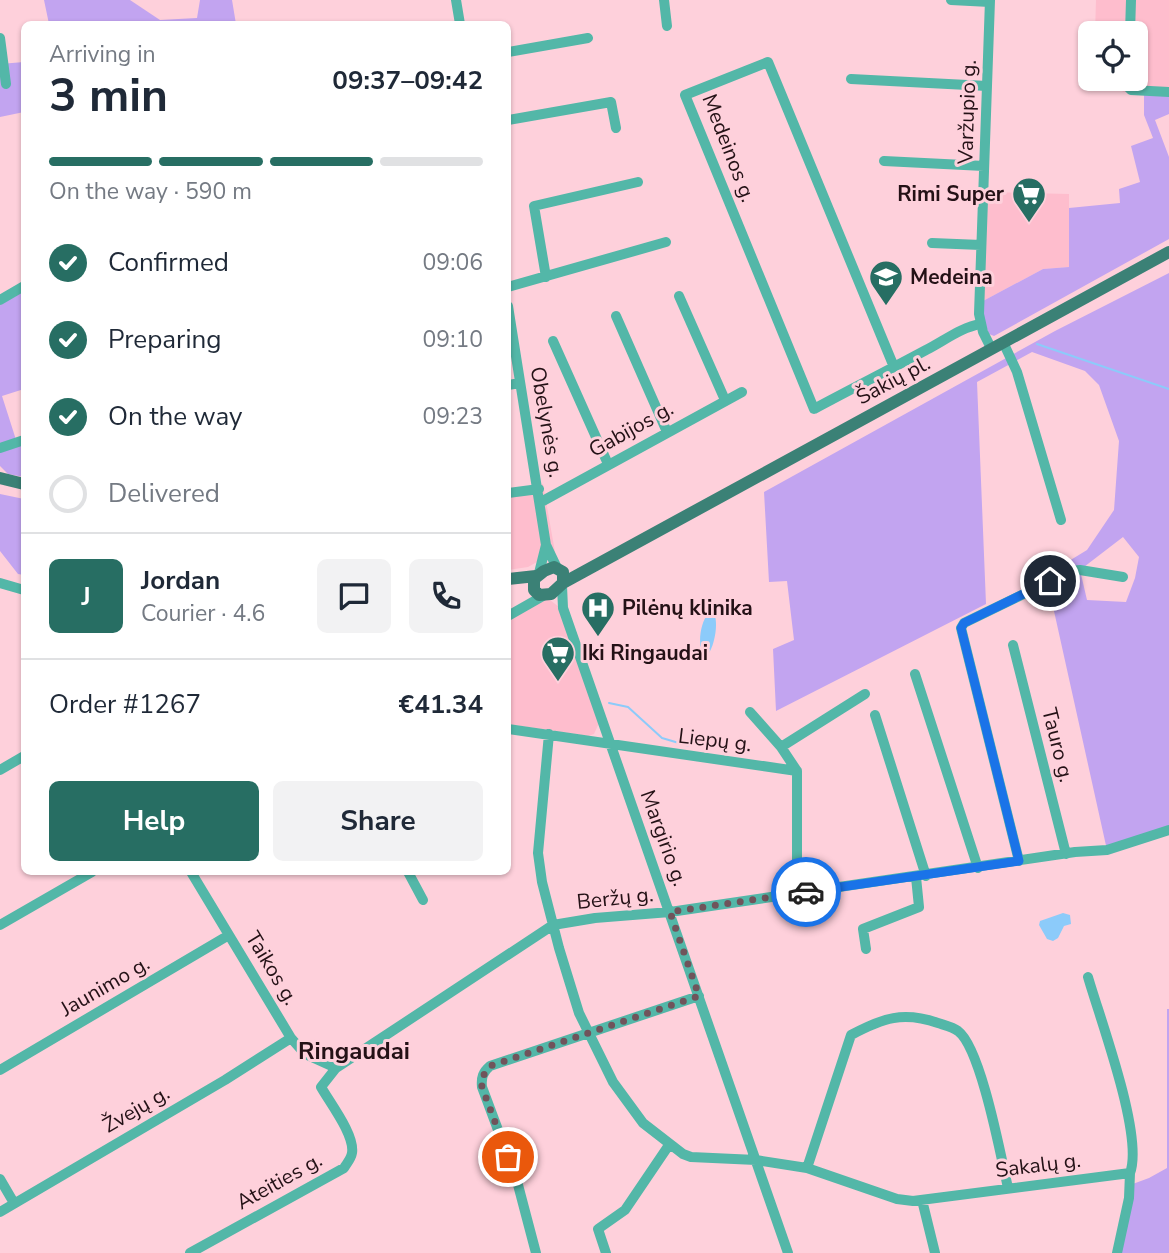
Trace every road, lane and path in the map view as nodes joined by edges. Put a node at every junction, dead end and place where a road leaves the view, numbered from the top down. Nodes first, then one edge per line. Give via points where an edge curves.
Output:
1 (456, 0) edge
2 (664, 0) edge
3 (951, 0) edge
4 (1131, 0) edge
5 (990, 1) edge
6 (460, 21) edge
7 (1130, 21) edge
8 (667, 26) dead end
9 (588, 37) dead end
10 (0, 38) edge
11 (511, 51) edge
12 (851, 79) dead end
13 (6, 85) dead end
14 (987, 86) junction
15 (1148, 91) edge
16 (1169, 92) edge
17 (511, 119) edge
18 (616, 128) dead end
19 (884, 161) dead end
20 (984, 166) junction
21 (638, 182) dead end
22 (666, 242) dead end
23 (932, 243) dead end
24 (981, 245) junction
25 (1169, 252) edge
26 (546, 276) junction
27 (511, 287) edge
28 (21, 288) edge
29 (679, 296) dead end
30 (0, 300) edge
31 (616, 316) dead end
32 (981, 324) junction
33 (511, 325) edge
34 (553, 341) dead end
35 (1003, 342) junction
36 (991, 348) junction
37 (894, 367) junction
38 (520, 383) junction
39 (511, 384) edge
40 (742, 392) dead end
41 (725, 400) junction
42 (667, 432) junction
43 (21, 441) edge
44 (0, 448) edge
45 (608, 464) junction
46 (0, 478) edge
47 (21, 483) edge
48 (538, 489) junction
49 (511, 494) edge
50 (541, 502) junction
51 (1061, 520) dead end
52 (547, 545) junction
53 (1123, 576) dead end
54 (561, 577) junction
55 (511, 582) edge
56 (0, 583) edge
57 (539, 586) junction
58 (21, 589) edge
59 (564, 608) junction
60 (511, 612) edge
61 (1013, 645) dead end
62 (915, 674) dead end
63 (865, 694) dead end
64 (750, 712) dead end
65 (875, 715) dead end
66 (511, 729) edge
67 (550, 734) junction
68 (611, 744) junction
69 (781, 747) junction
70 (21, 758) edge
71 (0, 770) edge
72 (797, 771) junction
73 (1169, 830) edge
74 (1066, 854) junction
75 (1019, 861) junction
76 (978, 868) junction
77 (87, 875) edge
78 (193, 875) edge
79 (410, 875) edge
80 (920, 876) junction
81 (797, 893) junction
82 (423, 900) dead end
83 (670, 912) junction
84 (0, 925) edge
85 (553, 925) junction
86 (229, 935) junction
87 (866, 949) dead end
88 (1088, 977) dead end
89 (699, 996) junction
90 (590, 1033) junction
91 (291, 1038) junction
92 (335, 1068) junction
93 (0, 1070) edge
94 (321, 1087) joint
95 (668, 1145) junction
96 (755, 1160) junction
97 (807, 1168) junction
98 (1130, 1173) junction
99 (0, 1179) edge
100 (1008, 1188) junction
101 (922, 1200) junction
102 (14, 1203) junction
103 (0, 1212) edge
104 (190, 1253) edge
105 (536, 1253) edge
106 (606, 1253) edge
107 (788, 1253) edge
108 (934, 1253) edge
109 (1117, 1253) edge

1 - 6 street
2 - 8 street
3 - 5 street
4 - 7 street
5 - 14 street, Varžupio g.
9 - 11 street
10 - 13 street
12 - 14 street
14 - 20 street, Varžupio g.
15 - 16 street
17 - 18 street via 611,102
19 - 20 street
20 - 24 street, Varžupio g.
21 - 26 street via 534,206
22 - 26 street
23 - 24 street
24 - 32 street, Varžupio g.
25 - 35 main road, Šakių pl.
26 - 27 street
28 - 30 street
29 - 41 street
31 - 42 street
32 - 36 street, Varžupio g.
32 - 37 street
33 - 38 street, Obelynės g.
34 - 45 street
35 - 36 main road, Šakių pl.
35 - 51 street via 1017,372
36 - 54 main road, Šakių pl. via 635,542
37 - 37 street, Medeinos g. via 814,409 685,95 768,62
38 - 39 street
38 - 48 street, Obelynės g.
40 - 41 street, Gabijos g.
41 - 42 street, Gabijos g.
42 - 45 street, Gabijos g.
43 - 44 street
45 - 50 street, Gabijos g.
46 - 47 main road
48 - 49 street
48 - 50 street, Obelynės g.
50 - 52 street, Obelynės g.
52 - 54 street, Obelynės g.
52 - 57 street, Obelynės g.
53 - 75 street via 1072,571 964,623 962,635
54 - 57 main road
54 - 57 main road via 550,568
54 - 59 street, Margirio g.
55 - 57 main road
56 - 58 street
57 - 59 street
57 - 60 street
59 - 68 street, Margirio g.
61 - 74 street, Tauro g.
62 - 76 street
63 - 69 street
64 - 69 street
65 - 80 street
66 - 67 street, Liepų g.
67 - 68 street, Liepų g.
67 - 85 street via 538,853
68 - 72 street, Liepų g.
68 - 83 street, Margirio g.
69 - 72 street
70 - 71 street
72 - 81 street
73 - 74 street, Beržų g. via 1107,850
74 - 75 street, Beržų g.
75 - 76 street, Beržų g.
76 - 80 street, Beržų g.
77 - 84 street
78 - 86 street, Taikos g.
79 - 82 street
80 - 81 street, Beržų g.
80 - 87 street via 919,907 863,929
81 - 83 street, Beržų g.
83 - 85 street, Beržų g.
83 - 89 street, Margirio g.
85 - 90 street via 579,1013
85 - 92 street, Beržų g.
86 - 91 street, Taikos g.
86 - 93 street, Jaunimo g.
88 - 98 street via 1123,1094 1134,1158
89 - 90 street
89 - 96 street, Margirio g.
90 - 95 street via 627,1102
90 - 105 street via 490,1066 481,1079 517,1181
91 - 92 street, Taikos g. via 305,1054
91 - 102 street, Žvejų g.
92 - 94 street, Beržų g.
94 - 104 street, Ateities g. via 352,1145 344,1168
95 - 96 street, Sakalų g. via 691,1157
95 - 106 street via 625,1210 598,1229
96 - 97 street, Sakalų g.
96 - 107 street, Margirio g.
97 - 100 street via 851,1035 910,1016 957,1030 971,1050 992,1112
97 - 101 street, Sakalų g. via 897,1199
98 - 100 street, Sakalų g.
98 - 109 street
99 - 102 street
100 - 101 street, Sakalų g.
101 - 108 street
102 - 103 street, Žvejų g.

